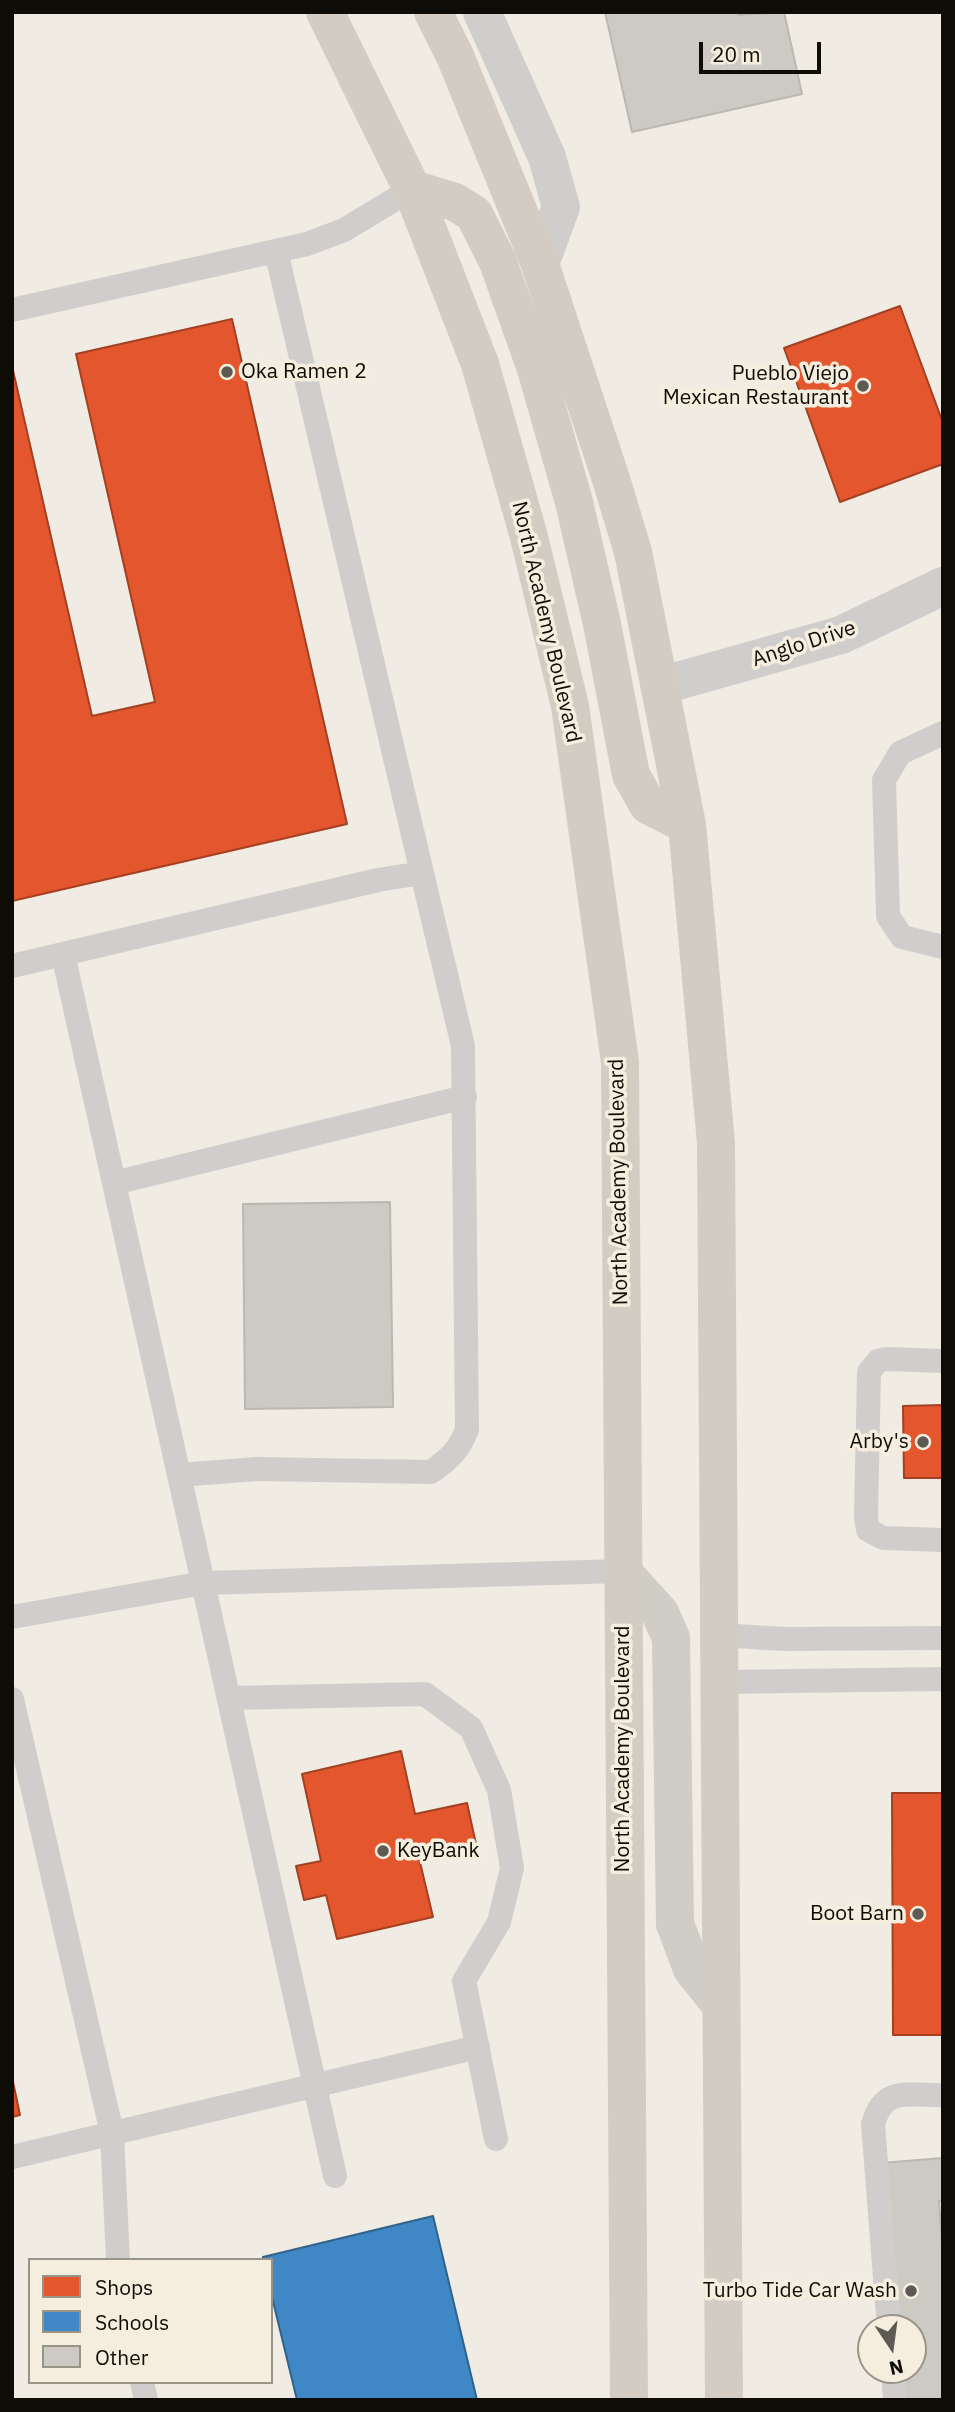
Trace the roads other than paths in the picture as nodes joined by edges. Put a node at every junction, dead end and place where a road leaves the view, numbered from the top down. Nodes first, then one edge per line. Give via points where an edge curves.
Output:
1 (325, 12) edge
2 (433, 12) edge
3 (482, 12) edge
4 (412, 189) junction
5 (275, 251) junction
6 (540, 264) junction
7 (12, 310) edge
8 (943, 586) edge
9 (660, 686) junction
10 (943, 733) edge
11 (687, 825) junction
12 (422, 873) junction
13 (943, 947) edge
14 (63, 954) junction
15 (12, 966) edge
16 (465, 1097) junction
17 (114, 1183) junction
18 (943, 1361) edge
19 (179, 1475) junction
20 (943, 1539) edge
21 (622, 1571) junction
22 (203, 1583) junction
23 (12, 1617) edge
24 (719, 1635) junction
25 (943, 1637) edge
26 (943, 1679) edge
27 (719, 1682) junction
28 (229, 1698) junction
29 (12, 1699) edge
30 (721, 2005) junction
31 (478, 2047) junction
32 (315, 2085) junction
33 (943, 2095) edge
34 (112, 2133) junction
35 (496, 2139) dead end
36 (12, 2157) edge
37 (335, 2176) dead end
38 (118, 2258) edge
39 (888, 2314) edge
40 (629, 2400) edge
41 (724, 2400) edge

1 - 4 highway, North Academy Boulevard
2 - 6 highway
3 - 6 street via 547,157 561,207
4 - 5 lane via 344,230
4 - 11 highway via 455,202 474,214 498,262 536,369 574,502 631,775 648,805
4 - 21 highway, North Academy Boulevard via 480,364 570,706 620,1062
5 - 7 lane
5 - 12 lane
6 - 9 highway via 633,552
8 - 9 street, Anglo Drive via 841,635
9 - 11 highway
10 - 13 lane via 900,752 884,780 888,916 902,937
11 - 24 highway via 716,1143
12 - 14 lane
12 - 16 lane via 463,1046
14 - 15 lane
14 - 17 lane
16 - 17 lane
16 - 19 lane via 467,1429 462,1444 431,1472 257,1469
17 - 19 lane
18 - 20 lane via 886,1359 869,1372 866,1503 868,1530 877,1537
19 - 22 lane
21 - 22 lane
21 - 30 main road via 660,1614 671,1638 675,1923 692,1969
21 - 40 highway, North Academy Boulevard
22 - 23 lane
22 - 28 lane
24 - 25 lane
24 - 27 highway
26 - 27 lane
27 - 30 highway
28 - 31 lane via 425,1694 471,1728 499,1790 512,1868 499,1922 464,1981
28 - 32 lane
29 - 34 lane
30 - 41 highway
31 - 32 lane
31 - 35 lane
32 - 34 lane
32 - 37 lane
33 - 39 lane via 890,2096 878,2105 873,2124
34 - 36 lane
34 - 38 lane

